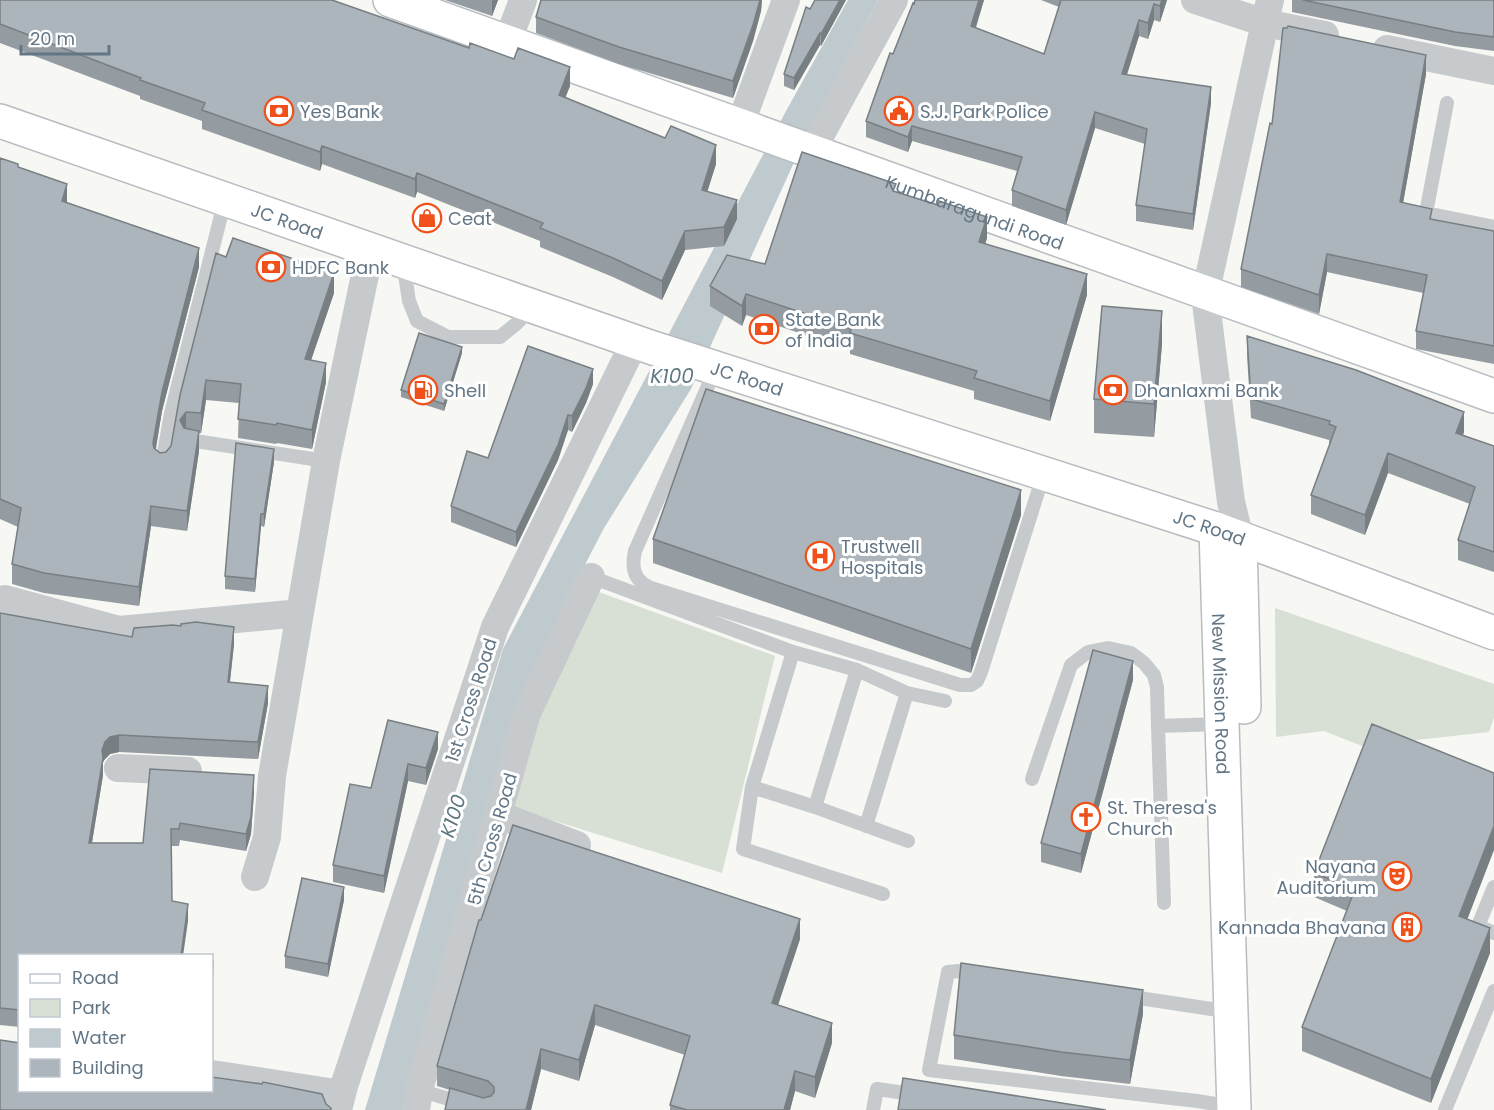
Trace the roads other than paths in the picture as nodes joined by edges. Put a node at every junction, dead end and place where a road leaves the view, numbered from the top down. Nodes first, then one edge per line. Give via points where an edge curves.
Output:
1 (390, 0) edge
2 (523, 0) edge
3 (786, 0) edge
4 (894, 0) edge
5 (1195, 0) edge
6 (1268, 11) edge
7 (507, 43) junction
8 (1494, 71) edge
9 (1447, 103) dead end
10 (0, 121) edge
11 (753, 133) junction
12 (806, 152) junction
13 (225, 200) junction
14 (1494, 227) edge
15 (370, 251) junction
16 (403, 262) junction
17 (1205, 296) junction
18 (534, 307) junction
19 (644, 344) junction
20 (712, 367) junction
21 (1494, 396) edge
22 (189, 440) edge
23 (326, 461) junction
24 (162, 464) edge
25 (1044, 474) junction
26 (1229, 523) junction
27 (591, 577) joint
28 (5, 599) dead end
29 (300, 613) junction
30 (1494, 633) edge
31 (793, 652) junction
32 (856, 670) junction
33 (907, 693) junction
34 (945, 701) dead end
35 (1222, 724) junction
36 (1158, 726) junction
37 (118, 768) dead end
38 (213, 773) edge
39 (1032, 779) dead end
40 (752, 787) junction
41 (815, 807) junction
42 (499, 815) junction
43 (866, 826) junction
44 (908, 841) dead end
45 (577, 845) edge
46 (255, 877) dead end
47 (1494, 887) edge
48 (882, 894) dead end
49 (1164, 903) dead end
50 (1494, 933) edge
51 (994, 976) edge
52 (1494, 991) edge
53 (1112, 993) edge
54 (1231, 1012) junction
55 (213, 1074) edge
56 (933, 1098) edge
57 (417, 1100) edge
58 (340, 1102) edge
59 (1241, 1109) edge
60 (485, 1110) edge
61 (873, 1110) edge
62 (1445, 1110) edge

1 - 7 main road, Kumbaragundi Road
2 - 7 street
3 - 11 street
4 - 12 street
5 - 6 street
6 - 8 street via 1351,41
6 - 17 street
7 - 11 main road, Kumbaragundi Road
9 - 14 lane via 1426,213
10 - 13 main road, JC Road
11 - 12 main road, Kumbaragundi Road
12 - 17 main road, Kumbaragundi Road
13 - 15 main road, JC Road
13 - 24 lane via 171,413
15 - 16 main road, JC Road
15 - 23 street
16 - 18 main road, JC Road
16 - 18 lane via 407,293 417,321 448,337 500,337
17 - 21 main road, Kumbaragundi Road
17 - 26 street
18 - 19 main road, JC Road
19 - 20 main road, JC Road
19 - 58 street, 1st Cross Road via 495,627
20 - 25 main road, JC Road
20 - 25 lane via 635,551 632,564 636,576 651,588 960,685 971,685 981,672
22 - 23 lane
23 - 29 street
25 - 26 main road, JC Road
26 - 30 main road, JC Road
26 - 35 main road, New Mission Road
26 - 59 main road
27 - 31 lane
27 - 42 street, 5th Cross Road via 527,713
28 - 29 street via 119,630
29 - 46 street via 260,775 267,837
31 - 32 lane
31 - 40 lane
32 - 33 lane
32 - 41 lane
33 - 34 lane
33 - 43 lane
35 - 36 lane
35 - 54 main road, New Mission Road
36 - 39 lane via 1157,687 1154,675 1144,663 1131,653 1108,648 1088,652 1071,665
36 - 49 lane
37 - 38 street
40 - 41 lane
40 - 48 lane via 743,849
41 - 43 lane
42 - 45 street
42 - 57 street, 5th Cross Road
43 - 44 lane
47 - 50 lane via 1478,926
51 - 59 lane via 948,972 929,1070
52 - 62 lane
53 - 54 lane
54 - 59 main road, New Mission Road
55 - 58 street
56 - 61 lane via 877,1089
57 - 60 lane

